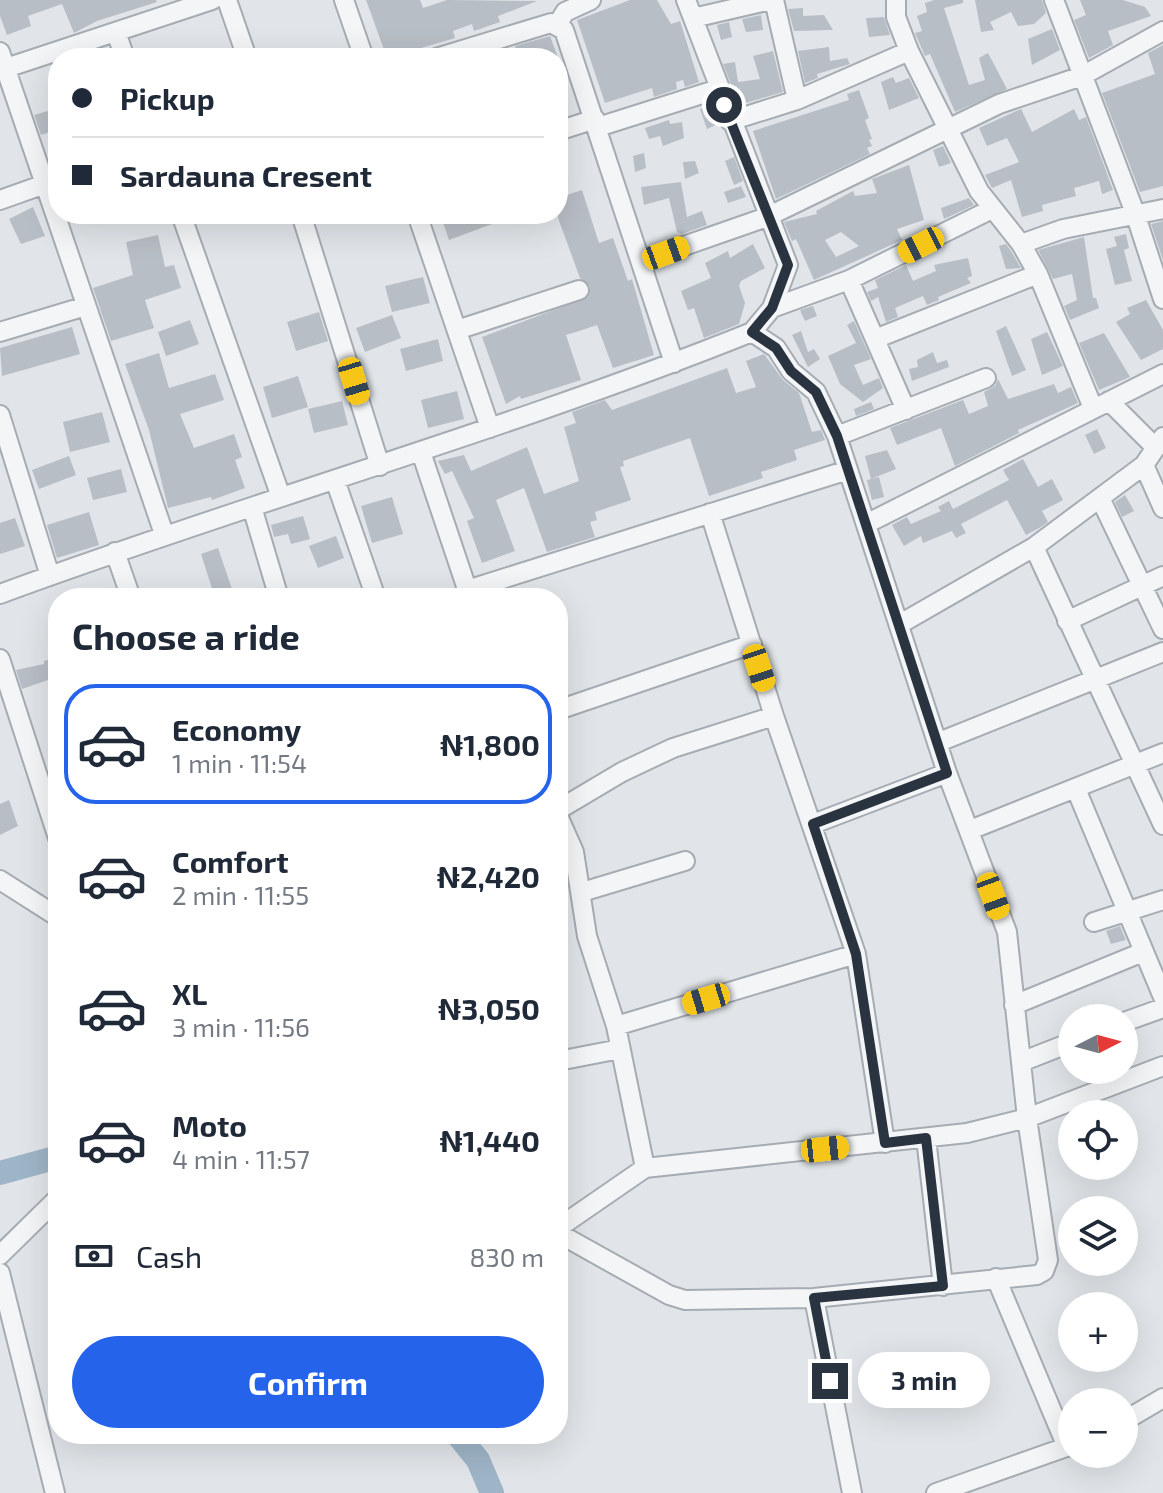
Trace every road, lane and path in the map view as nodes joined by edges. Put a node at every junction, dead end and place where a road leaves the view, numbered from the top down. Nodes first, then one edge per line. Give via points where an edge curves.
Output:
1 (212, 0) edge
2 (227, 0) edge
3 (344, 0) edge
4 (591, 0) edge
5 (771, 0) edge
6 (896, 0) edge
7 (1054, 0) edge
8 (689, 9) edge
9 (558, 24) junction
10 (1163, 31) edge
11 (116, 32) junction
12 (51, 48) edge
13 (122, 48) edge
14 (244, 48) edge
15 (361, 48) edge
16 (469, 48) edge
17 (48, 49) edge
18 (909, 51) junction
19 (3, 60) edge
20 (1082, 76) junction
21 (718, 89) junction
22 (797, 100) junction
23 (730, 121) junction
24 (596, 123) junction
25 (568, 129) edge
26 (950, 129) junction
27 (45, 184) junction
28 (48, 193) edge
29 (0, 200) edge
30 (992, 209) junction
31 (1163, 209) edge
32 (1135, 213) junction
33 (767, 217) junction
34 (58, 224) edge
35 (185, 224) edge
36 (304, 224) edge
37 (420, 224) edge
38 (1021, 244) junction
39 (641, 261) junction
40 (1038, 274) junction
41 (849, 280) junction
42 (579, 290) dead end
43 (1163, 299) edge
44 (86, 306) junction
45 (772, 308) junction
46 (457, 330) junction
47 (0, 332) edge
48 (752, 332) junction
49 (875, 339) junction
50 (674, 363) junction
51 (1163, 374) edge
52 (986, 378) dead end
53 (1101, 404) junction
54 (906, 410) junction
55 (0, 415) edge
56 (490, 428) junction
57 (837, 436) junction
58 (1160, 442) edge
59 (421, 452) junction
60 (6, 454) edge
61 (1144, 465) junction
62 (380, 466) junction
63 (848, 470) junction
64 (335, 480) junction
65 (281, 497) junction
66 (1100, 498) junction
67 (252, 507) junction
68 (1163, 508) edge
69 (710, 513) junction
70 (866, 524) junction
71 (164, 534) junction
72 (1034, 547) junction
73 (115, 552) junction
74 (50, 576) junction
75 (1163, 576) edge
76 (1144, 585) junction
77 (128, 588) edge
78 (276, 588) edge
79 (373, 588) edge
80 (466, 588) edge
81 (486, 588) edge
82 (0, 594) edge
83 (1067, 621) junction
84 (900, 624) junction
85 (1163, 629) edge
86 (752, 644) junction
87 (1163, 652) edge
88 (0, 659) edge
89 (1096, 682) junction
90 (568, 707) edge
91 (774, 716) junction
92 (939, 742) junction
93 (1163, 753) edge
94 (1137, 766) junction
95 (947, 773) junction
96 (1076, 789) junction
97 (48, 807) edge
98 (568, 807) edge
99 (813, 824) junction
100 (1163, 825) edge
101 (970, 830) junction
102 (568, 837) edge
103 (685, 861) dead end
104 (0, 880) edge
105 (582, 892) junction
106 (1163, 900) edge
107 (1125, 910) junction
108 (48, 911) edge
109 (1094, 922) dead end
110 (1143, 952) junction
111 (856, 954) junction
112 (1163, 997) edge
113 (1014, 1005) junction
114 (1163, 1008) edge
115 (1138, 1017) edge
116 (616, 1026) junction
117 (1058, 1047) edge
118 (620, 1049) junction
119 (568, 1059) edge
120 (1021, 1062) junction
121 (1163, 1066) edge
122 (1027, 1118) junction
123 (926, 1138) junction
124 (885, 1143) junction
125 (645, 1168) junction
126 (48, 1208) edge
127 (568, 1224) edge
128 (568, 1237) edge
129 (0, 1255) edge
130 (0, 1273) edge
131 (996, 1278) junction
132 (943, 1286) junction
133 (814, 1298) junction
134 (1163, 1398) edge
135 (1138, 1413) edge
136 (1058, 1419) edge
137 (1058, 1450) edge
138 (55, 1493) edge
139 (852, 1493) edge
140 (936, 1493) edge

1 - 11 street
2 - 14 street
3 - 15 street
4 - 9 street via 565,12
5 - 8 street
5 - 22 street
6 - 18 street via 896,17
7 - 20 street
8 - 21 street
9 - 16 street
9 - 24 street
10 - 20 street
11 - 12 street
11 - 13 street
17 - 19 street
18 - 22 street
18 - 26 street
19 - 27 street
20 - 26 street via 999,104
20 - 32 street
21 - 23 street
21 - 24 street
22 - 23 street
23 - 33 street
24 - 25 street
24 - 39 street
26 - 30 street
26 - 33 street
27 - 28 street
27 - 29 street
30 - 38 street
30 - 41 street
31 - 32 street
32 - 38 street
32 - 43 street
33 - 39 street
33 - 45 street via 788,265
34 - 44 street
35 - 65 street
36 - 62 street
37 - 46 street
38 - 40 street
39 - 50 street
40 - 49 street
40 - 53 street
41 - 45 street
41 - 49 street
42 - 46 street
44 - 47 street
44 - 71 street
45 - 48 street
46 - 56 street
48 - 50 street
48 - 57 street via 776,348 791,371 816,392
49 - 54 street
50 - 56 street
51 - 53 street
52 - 54 street
53 - 58 street
53 - 70 street
54 - 57 street
55 - 60 street
56 - 59 street
57 - 63 street
58 - 61 street
59 - 62 street
59 - 80 street
60 - 74 street
61 - 66 street
61 - 68 street
62 - 64 street
63 - 69 street
63 - 70 street
64 - 65 street
64 - 79 street
65 - 67 street
66 - 72 street
66 - 76 street
67 - 71 street
67 - 78 street
69 - 81 street
69 - 86 street
70 - 84 street
71 - 73 street
72 - 83 street
72 - 84 street
73 - 74 street
73 - 77 street
74 - 82 street
75 - 76 street
76 - 83 street
76 - 85 street
83 - 89 street
84 - 92 street
86 - 90 street
86 - 91 street
87 - 89 street
88 - 97 street
89 - 92 street
89 - 94 street
91 - 98 street via 673,748
91 - 99 street
92 - 95 street
93 - 94 street
94 - 96 street
94 - 100 street
95 - 99 street
95 - 101 street
96 - 101 street
96 - 107 street
99 - 111 street
101 - 113 street via 1007,932
102 - 105 street
103 - 105 street
104 - 108 street
105 - 116 street via 587,936
106 - 107 street
107 - 109 street
107 - 110 street
110 - 112 street
110 - 113 street
111 - 116 street
111 - 124 street
113 - 120 street
114 - 115 street
116 - 118 street
117 - 120 street
118 - 119 street
118 - 125 street
120 - 122 street
121 - 122 street
122 - 123 street
122 - 131 street via 1048,1260 1037,1275
123 - 124 street
123 - 132 street
124 - 125 street
125 - 127 street
126 - 129 street
128 - 133 street via 685,1300
130 - 138 street
131 - 132 street
131 - 136 street
132 - 133 street
133 - 139 street
134 - 135 street
137 - 140 street

